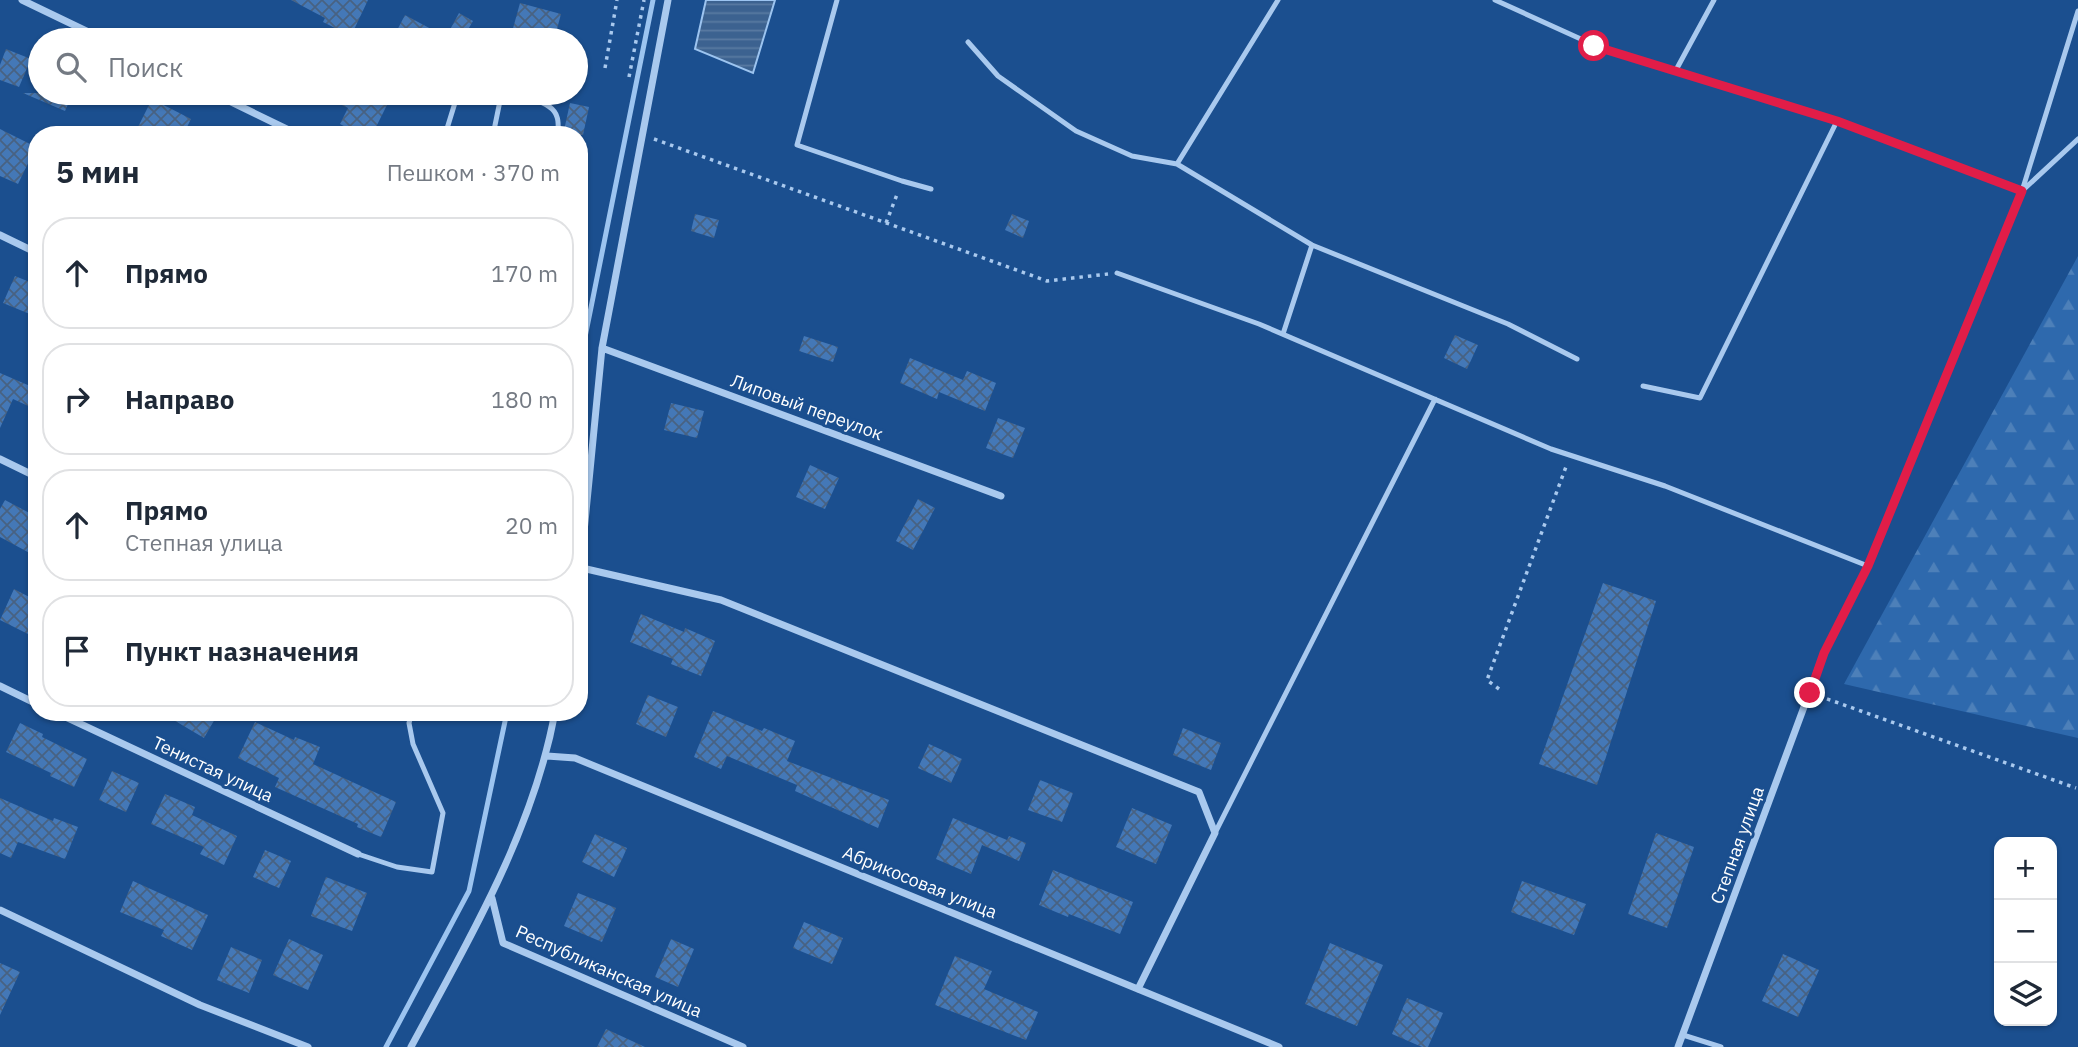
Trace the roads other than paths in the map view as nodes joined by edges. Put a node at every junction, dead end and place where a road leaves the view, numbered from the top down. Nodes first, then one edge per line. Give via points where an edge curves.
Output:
1 (22, 0) edge
2 (668, 0) edge
3 (837, 0) edge
4 (1278, 0) edge
5 (1495, 0) edge
6 (1714, 0) edge
7 (2078, 11) edge
8 (80, 28) edge
9 (968, 42) dead end
10 (1676, 70) junction
11 (238, 105) edge
12 (454, 105) edge
13 (499, 105) edge
14 (546, 105) edge
15 (1837, 121) junction
16 (281, 126) edge
17 (448, 126) edge
18 (495, 126) edge
19 (558, 126) edge
20 (2078, 139) edge
21 (1177, 164) junction
22 (932, 189) dead end
23 (2022, 191) junction
24 (0, 235) edge
25 (1312, 245) junction
26 (28, 249) edge
27 (1117, 273) road end
28 (1283, 334) junction
29 (602, 348) junction
30 (1577, 359) dead end
31 (1643, 386) dead end
32 (1435, 399) junction
33 (0, 459) edge
34 (28, 473) edge
35 (1001, 496) dead end
36 (588, 502) edge
37 (1868, 566) junction
38 (588, 569) edge
39 (1824, 653) joint
40 (0, 686) edge
41 (28, 700) edge
42 (74, 721) edge
43 (410, 721) edge
44 (553, 721) edge
45 (547, 756) junction
46 (1215, 833) junction
47 (358, 853) joint
48 (492, 897) junction
49 (0, 910) edge
50 (1138, 989) junction
51 (1683, 1035) junction
52 (308, 1047) edge
53 (411, 1047) edge
54 (743, 1047) edge
55 (1279, 1047) edge
56 (1678, 1047) edge
57 (1721, 1047) edge

1 - 8 street
2 - 29 street
3 - 22 lane via 797,145
4 - 21 lane
5 - 10 lane via 1594,46
6 - 10 lane
7 - 23 lane
9 - 21 lane via 998,76 1076,131 1132,156
10 - 15 lane
11 - 16 street
12 - 17 lane
13 - 18 lane
14 - 19 lane via 557,116
15 - 23 lane
15 - 31 lane via 1700,398
20 - 23 lane
21 - 25 lane
23 - 37 lane
24 - 26 street
25 - 28 lane
25 - 30 lane via 1508,324
27 - 28 lane
28 - 32 lane
29 - 35 street, Липовый переулок
29 - 36 street
32 - 37 lane via 1570,455 1665,486
32 - 46 lane
33 - 34 street
37 - 39 lane
38 - 46 street via 721,600 1199,792
39 - 51 street, Степная улица
40 - 41 street
42 - 47 street, Тенистая улица
43 - 47 lane via 413,744 443,813 432,872 397,867
44 - 45 street
45 - 48 street
45 - 50 street, Абрикосовая улица via 575,758
46 - 50 street
48 - 53 street
48 - 54 street, Республиканская улица via 503,943
49 - 52 street via 200,1005
50 - 55 street, Абрикосовая улица
51 - 56 street, Степная улица
51 - 57 lane

